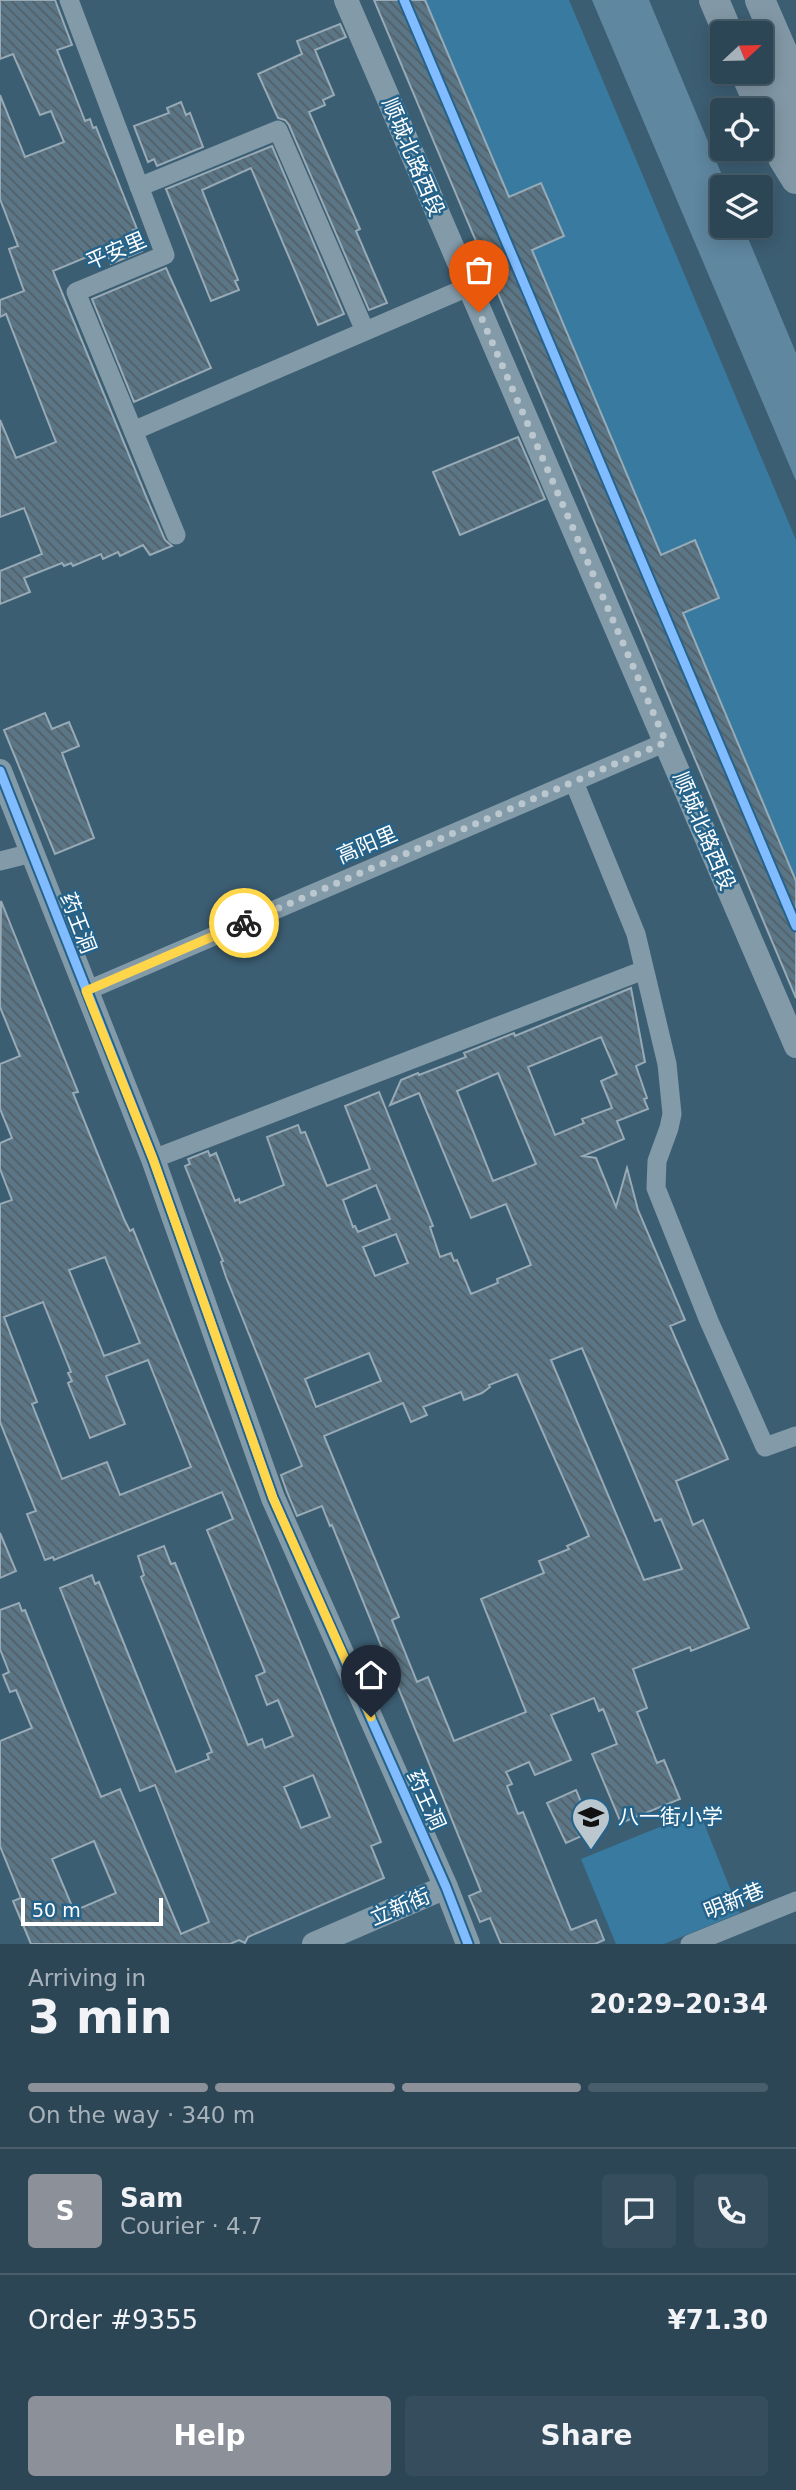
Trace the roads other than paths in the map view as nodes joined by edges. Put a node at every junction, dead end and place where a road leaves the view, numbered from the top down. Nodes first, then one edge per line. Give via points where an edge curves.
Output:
1 (69, 0) edge
2 (346, 0) edge
3 (714, 0) edge
4 (739, 0) edge
5 (760, 0) edge
6 (723, 21) edge
7 (748, 21) edge
8 (796, 83) edge
9 (750, 84) edge
10 (774, 84) edge
11 (796, 136) edge
12 (796, 179) edge
13 (139, 187) junction
14 (468, 287) junction
15 (365, 331) junction
16 (133, 431) junction
17 (176, 536) dead end
18 (666, 742) junction
19 (0, 771) edge
20 (574, 782) junction
21 (32, 853) junction
22 (0, 861) edge
23 (644, 970) junction
24 (86, 991) junction
25 (796, 1046) edge
26 (153, 1159) junction
27 (796, 1436) edge
28 (446, 1887) junction
29 (796, 1901) edge
30 (314, 1944) edge
31 (468, 1944) edge
32 (690, 1944) edge

1 - 13 street, 平安里
2 - 14 street, 顺城北路西段
3 - 6 main road
4 - 7 main road
5 - 8 main road
9 - 12 main road
10 - 11 main road
13 - 15 street via 278,130
13 - 16 street, 平安里 via 165,255 76,292
14 - 15 street
14 - 18 street, 顺城北路西段
15 - 16 street
16 - 17 street, 平安里
18 - 20 street, 高阳里
18 - 25 street, 顺城北路西段
19 - 21 street, 药王洞
20 - 23 street via 636,934
20 - 24 street, 高阳里
21 - 22 street
21 - 24 street, 药王洞
23 - 26 street
23 - 27 street via 667,1064 671,1114 657,1161 656,1188 765,1447
24 - 26 street, 药王洞
26 - 28 street, 药王洞 via 273,1498
28 - 30 street, 立新街
28 - 31 street, 药王洞
29 - 32 street, 明新巷

